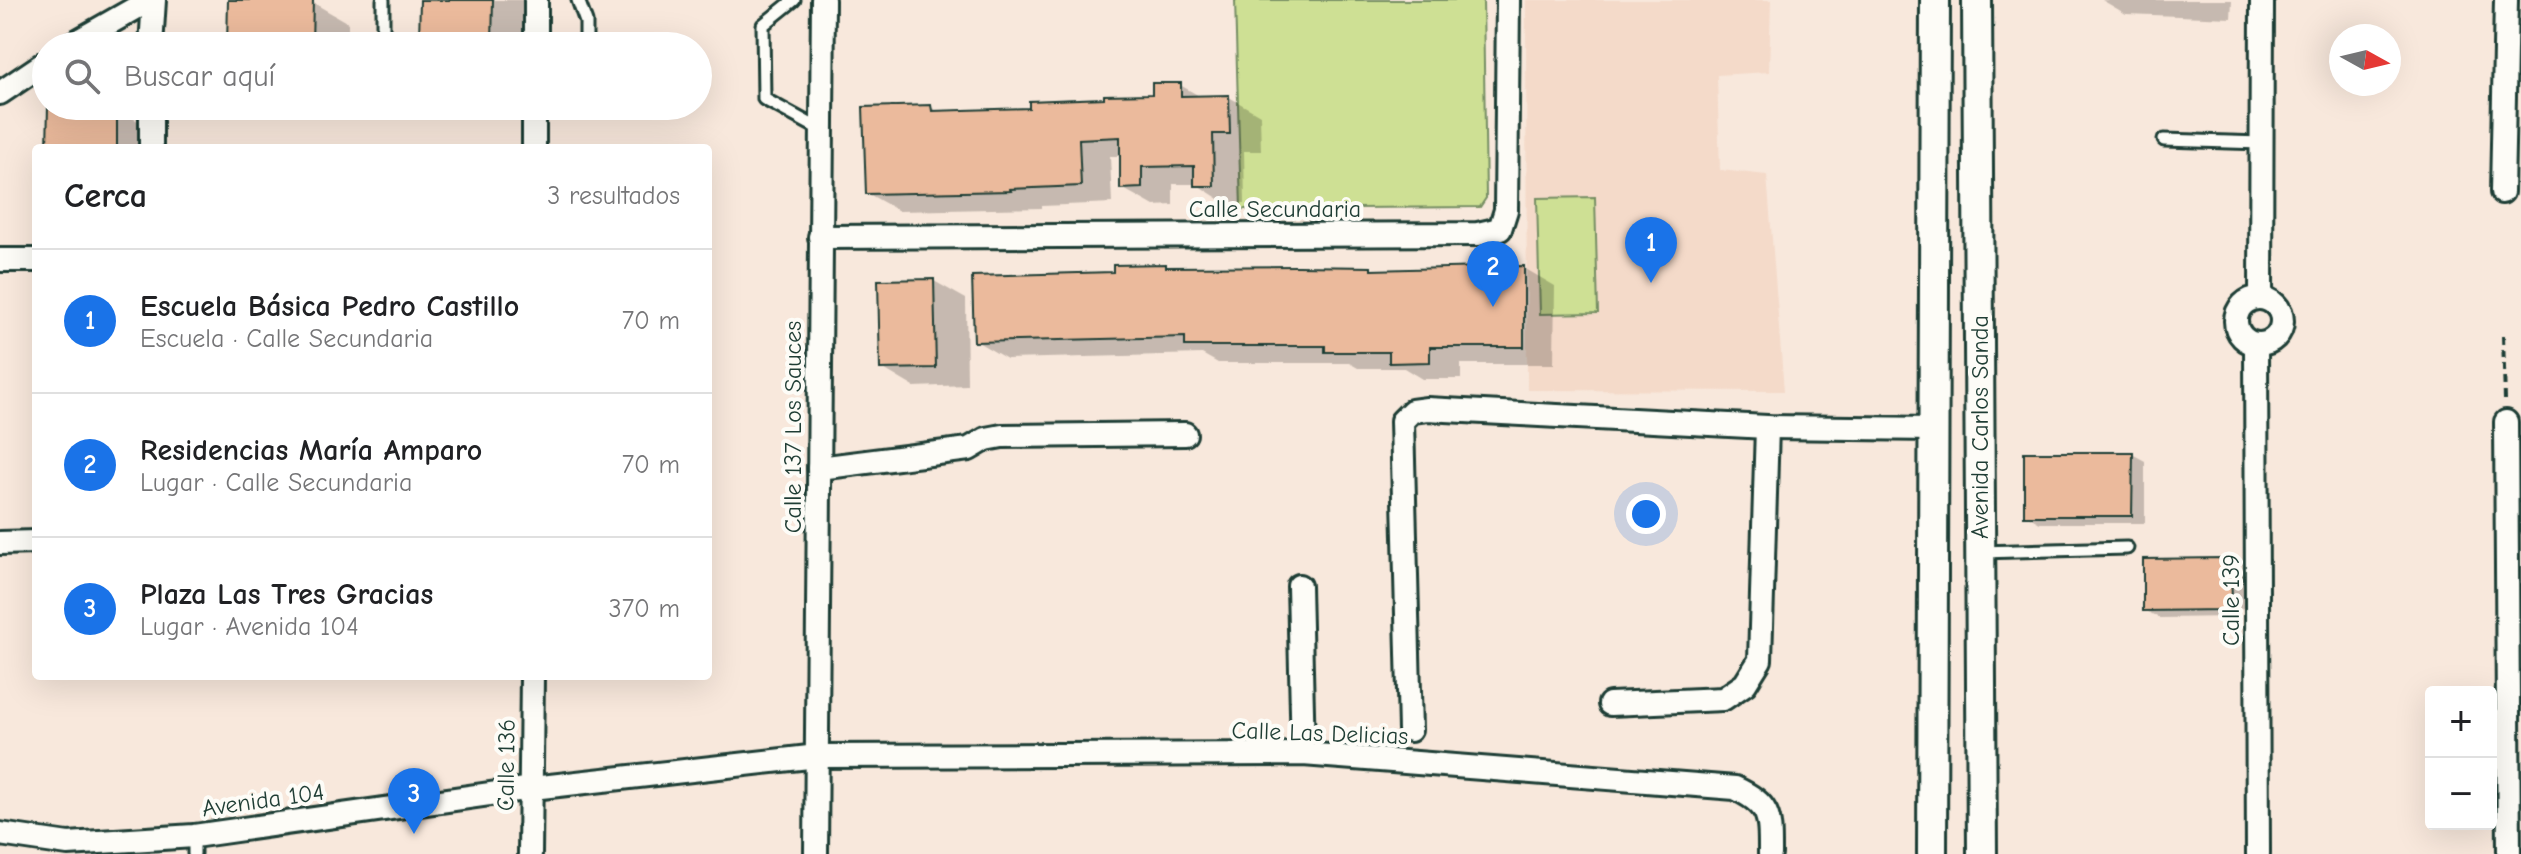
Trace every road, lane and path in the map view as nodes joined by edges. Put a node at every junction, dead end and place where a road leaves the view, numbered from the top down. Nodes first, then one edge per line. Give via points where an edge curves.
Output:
1 (152, 0) edge
2 (383, 0) edge
3 (536, 0) edge
4 (578, 0) edge
5 (771, 0) edge
6 (794, 0) edge
7 (823, 0) edge
8 (1508, 0) edge
9 (1935, 0) edge
10 (1977, 0) edge
11 (2262, 0) edge
12 (2506, 0) edge
13 (780, 11) junction
14 (94, 32) edge
15 (151, 32) edge
16 (383, 32) edge
17 (536, 32) edge
18 (586, 32) edge
19 (32, 71) edge
20 (0, 93) edge
21 (151, 120) edge
22 (534, 120) edge
23 (822, 131) junction
24 (2164, 140) dead end
25 (2262, 143) junction
26 (151, 144) edge
27 (534, 144) edge
28 (2502, 192) dead end
29 (820, 237) junction
30 (0, 260) edge
31 (32, 260) edge
32 (2261, 298) junction
33 (2503, 336) dead end
34 (2256, 345) junction
35 (2506, 422) joint
36 (1767, 427) junction
37 (1935, 429) junction
38 (1185, 434) dead end
39 (819, 468) junction
40 (32, 542) edge
41 (0, 543) edge
42 (2127, 548) dead end
43 (1980, 552) junction
44 (1299, 586) dead end
45 (532, 680) edge
46 (1610, 704) dead end
47 (1410, 730) dead end
48 (1303, 754) junction
49 (818, 756) junction
50 (532, 788) junction
51 (0, 834) edge
52 (194, 845) edge
53 (530, 854) edge
54 (816, 854) edge
55 (1770, 854) edge
56 (1932, 854) edge
57 (1982, 854) edge
58 (2258, 854) edge
59 (2509, 854) edge

1 - 14 street
1 - 15 street
2 - 16 lane
3 - 17 street
4 - 18 lane
5 - 13 lane
6 - 13 lane
7 - 23 street, Calle 137 Los Sauces
8 - 29 street, Calle Secundaria via 1506,210 1500,229 1478,234
9 - 37 street, Avenida Carlos Sanda
10 - 43 street, Avenida Carlos Sanda
11 - 25 street
12 - 28 street
13 - 23 lane via 763,25 764,99
19 - 20 street
21 - 26 street
22 - 27 street
23 - 29 street, Calle 137 Los Sauces
24 - 25 lane
25 - 32 street
29 - 39 street, Calle 137 Los Sauces
30 - 31 street
32 - 34 street via 2275,305 2282,319 2273,340
32 - 34 street via 2240,307 2235,322 2241,337
33 - 35 path
34 - 58 street, Calle 139
35 - 59 street
36 - 37 street
36 - 46 street via 1760,660 1745,684 1723,699
36 - 47 street via 1412,411 1402,421
37 - 56 street, Avenida Carlos Sanda
38 - 39 street via 1002,436 969,449
39 - 49 street, Calle 137 Los Sauces
40 - 41 street
42 - 43 lane
43 - 57 street, Avenida Carlos Sanda
44 - 48 street
45 - 50 street, Calle 136
48 - 49 street, Calle Las Delicias
48 - 55 street, Calle Las Delicias via 1735,788 1758,799 1770,822
49 - 50 street, Calle Las Delicias
49 - 54 street, Calle 137 Los Sauces
50 - 52 street, Avenida 104
50 - 53 street, Calle 136
51 - 52 street, Avenida 104 via 68,844

